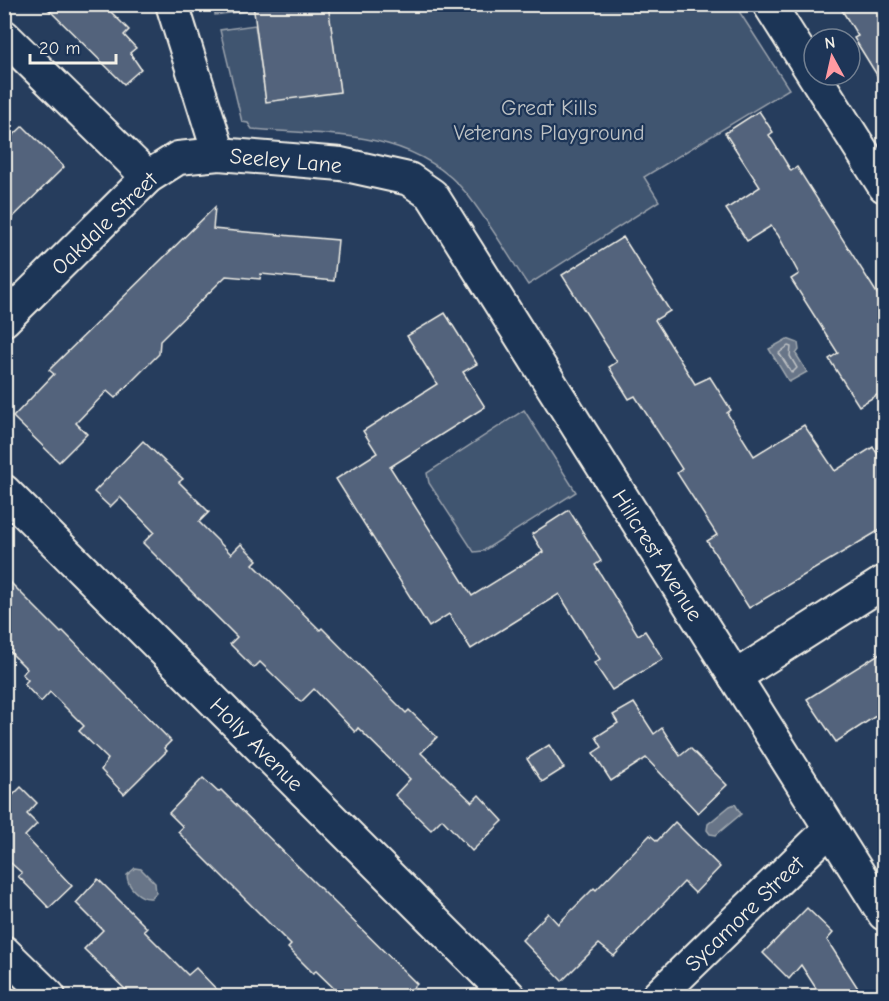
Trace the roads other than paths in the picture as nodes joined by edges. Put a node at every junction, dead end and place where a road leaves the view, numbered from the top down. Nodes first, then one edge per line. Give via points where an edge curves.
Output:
1 (172, 4) edge
2 (769, 4) edge
3 (4, 36) edge
4 (219, 154) junction
5 (147, 177) junction
6 (885, 186) edge
7 (432, 195) joint
8 (4, 320) edge
9 (4, 491) edge
10 (885, 582) edge
11 (735, 677) junction
12 (830, 829) junction
13 (885, 914) edge
14 (4, 952) edge
15 (49, 996) edge
16 (509, 996) edge
17 (658, 996) edge

1 - 4 street, Seeley Lane
2 - 6 street
3 - 5 street
4 - 5 street, Oakdale Street via 178,158
4 - 7 street, Seeley Lane via 342,164 409,179
5 - 8 street, Oakdale Street
7 - 11 street, Hillcrest Avenue
9 - 16 street, Holly Avenue
10 - 11 street
11 - 12 street, Hillcrest Avenue
12 - 13 street, Hillcrest Avenue
12 - 17 street, Sycamore Street
14 - 15 street

